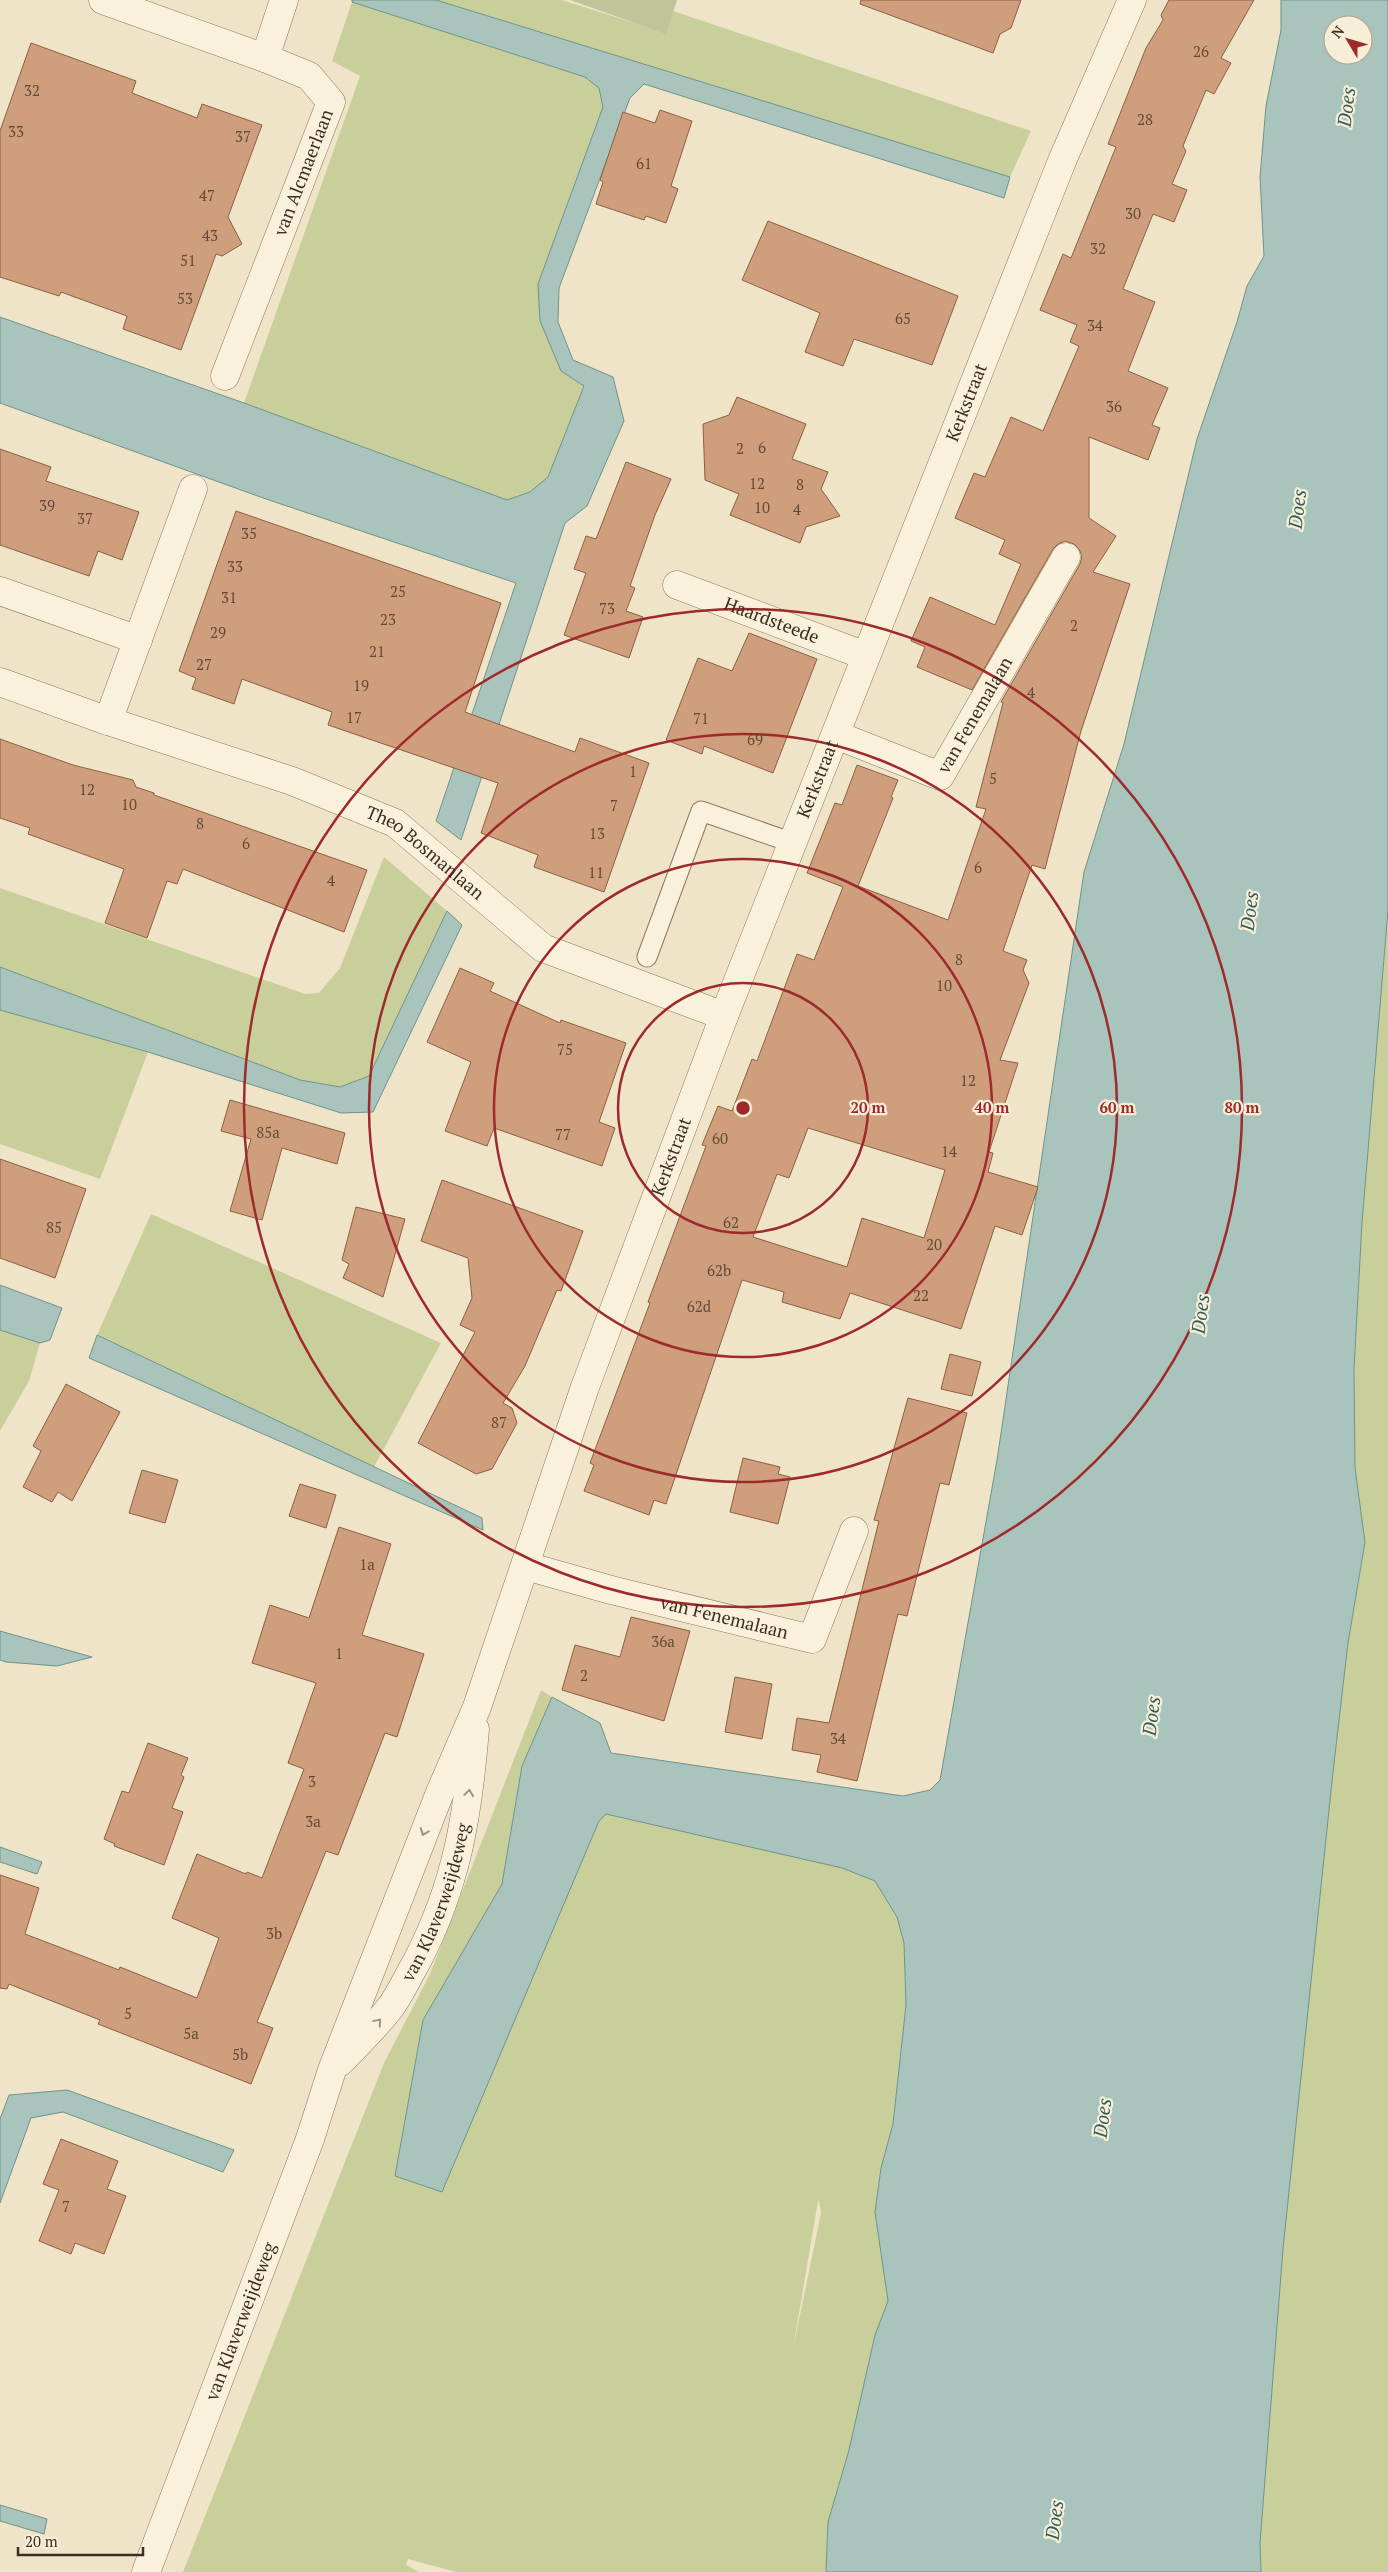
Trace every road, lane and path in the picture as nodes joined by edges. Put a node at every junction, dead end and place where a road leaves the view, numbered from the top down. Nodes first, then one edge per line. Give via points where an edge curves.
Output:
1 (103, 0) edge
2 (284, 0) edge
3 (1132, 0) edge
4 (265, 58) junction
5 (225, 376) dead end
6 (193, 489) dead end
7 (1066, 557) dead end
8 (677, 585) dead end
9 (0, 591) edge
10 (138, 640) junction
11 (866, 656) junction
12 (0, 682) edge
13 (108, 721) junction
14 (836, 735) junction
15 (793, 843) junction
16 (647, 957) dead end
17 (724, 1016) junction
18 (854, 1531) dead end
19 (526, 1566) junction
20 (477, 1706) junction
21 (332, 2070) junction
22 (146, 2572) edge

1 - 4 street
2 - 4 street
3 - 11 street, Kerkstraat via 1062,161
4 - 5 street, van Alcmaerlaan via 309,76 331,102
6 - 10 street
7 - 14 street, van Fenemalaan via 940,776
8 - 11 street, Haardsteede
9 - 10 street
10 - 13 street
11 - 14 street, Kerkstraat
12 - 13 street, Theo Bosmanlaan
13 - 17 street, Theo Bosmanlaan via 292,781 395,823 543,948
14 - 15 street, Kerkstraat
15 - 16 lane via 701,811
15 - 17 street, Kerkstraat
17 - 19 street, Kerkstraat via 585,1387
18 - 19 street, van Fenemalaan via 812,1639
19 - 20 street, van Klaverweijdeweg
20 -> 21 street, van Klaverweijdeweg
21 -> 20 street, van Klaverweijdeweg via 390,2007 431,1935 459,1855
21 - 22 street, van Klaverweijdeweg via 310,2140

